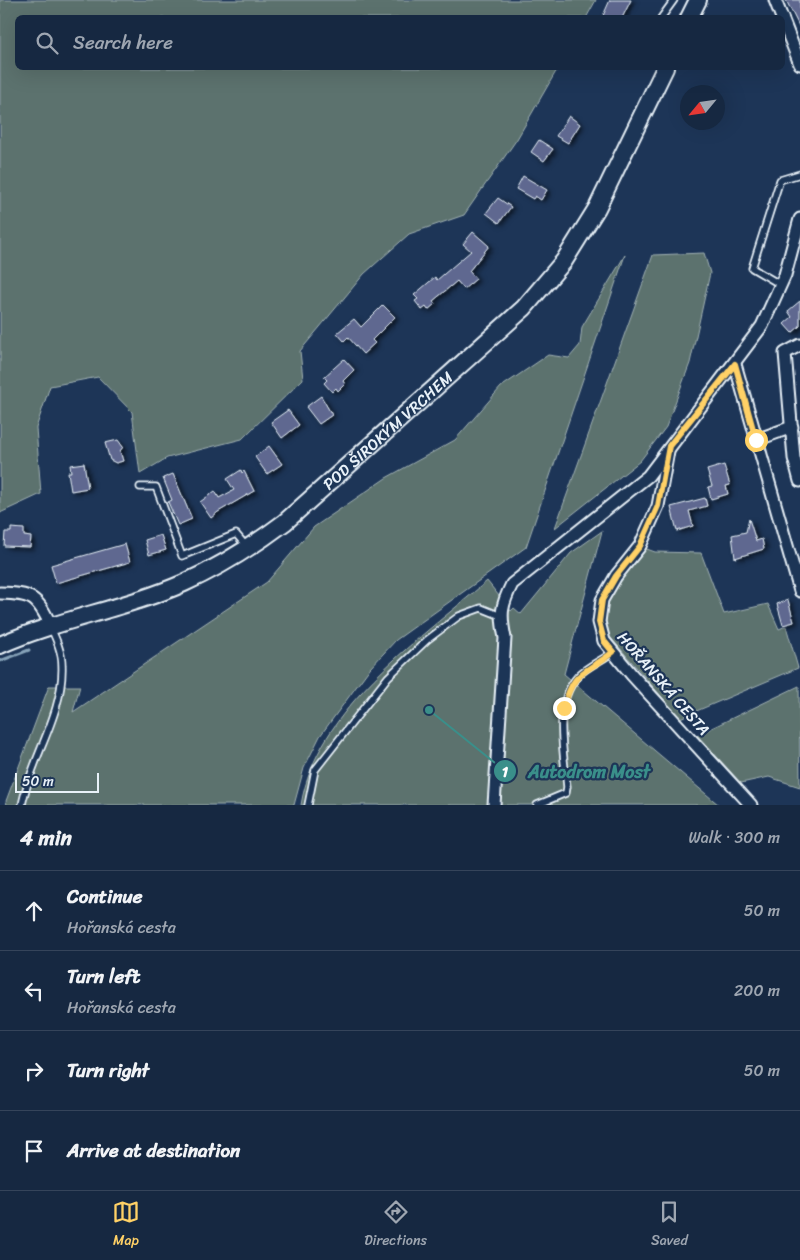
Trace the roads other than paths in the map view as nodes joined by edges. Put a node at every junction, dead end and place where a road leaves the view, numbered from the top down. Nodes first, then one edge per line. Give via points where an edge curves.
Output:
1 (674, 0) edge
2 (698, 0) edge
3 (775, 0) edge
4 (664, 15) edge
5 (690, 15) edge
6 (781, 15) edge
7 (785, 26) edge
8 (800, 64) edge
9 (664, 70) edge
10 (800, 174) edge
11 (800, 219) edge
12 (781, 285) junction
13 (800, 345) edge
14 (735, 364) junction
15 (794, 419) edge
16 (756, 440) junction
17 (669, 446) junction
18 (800, 481) edge
19 (140, 487) dead end
20 (249, 548) junction
21 (800, 591) edge
22 (0, 593) edge
23 (501, 616) junction
24 (51, 626) junction
25 (0, 645) edge
26 (613, 652) junction
27 (22, 805) edge
28 (308, 805) edge
29 (494, 805) edge
30 (537, 805) edge
31 (751, 805) edge

1 - 4 lane
2 - 5 street
3 - 6 street
7 - 8 street
9 - 20 street, POD ŠIROKÝM VRCHEM via 597,208 564,261 524,308 285,522
10 - 12 lane via 780,180 752,268
11 - 12 street, HOŘANSKÁ CESTA
12 - 14 street, HOŘANSKÁ CESTA via 762,326
13 - 15 street via 785,353
14 - 16 street
14 - 17 street, HOŘANSKÁ CESTA
15 - 16 street
15 - 18 street via 794,458
16 - 21 street
17 - 23 street via 648,476 512,584
17 - 26 street, HOŘANSKÁ CESTA via 658,506 640,546 602,600 599,622 604,641
19 - 20 lane via 156,486 182,556 236,534
20 - 24 street, POD ŠIROKÝM VRCHEM via 183,583
22 - 24 street via 34,598 42,606
23 - 28 lane via 480,608 459,616 427,640 388,677 315,770
23 - 29 street via 505,638
24 - 25 street, POD ŠIROKÝM VRCHEM
24 - 27 lane via 62,663 61,686
26 - 30 lane via 580,674 569,688 562,734 566,793
26 - 31 street, HOŘANSKÁ CESTA

